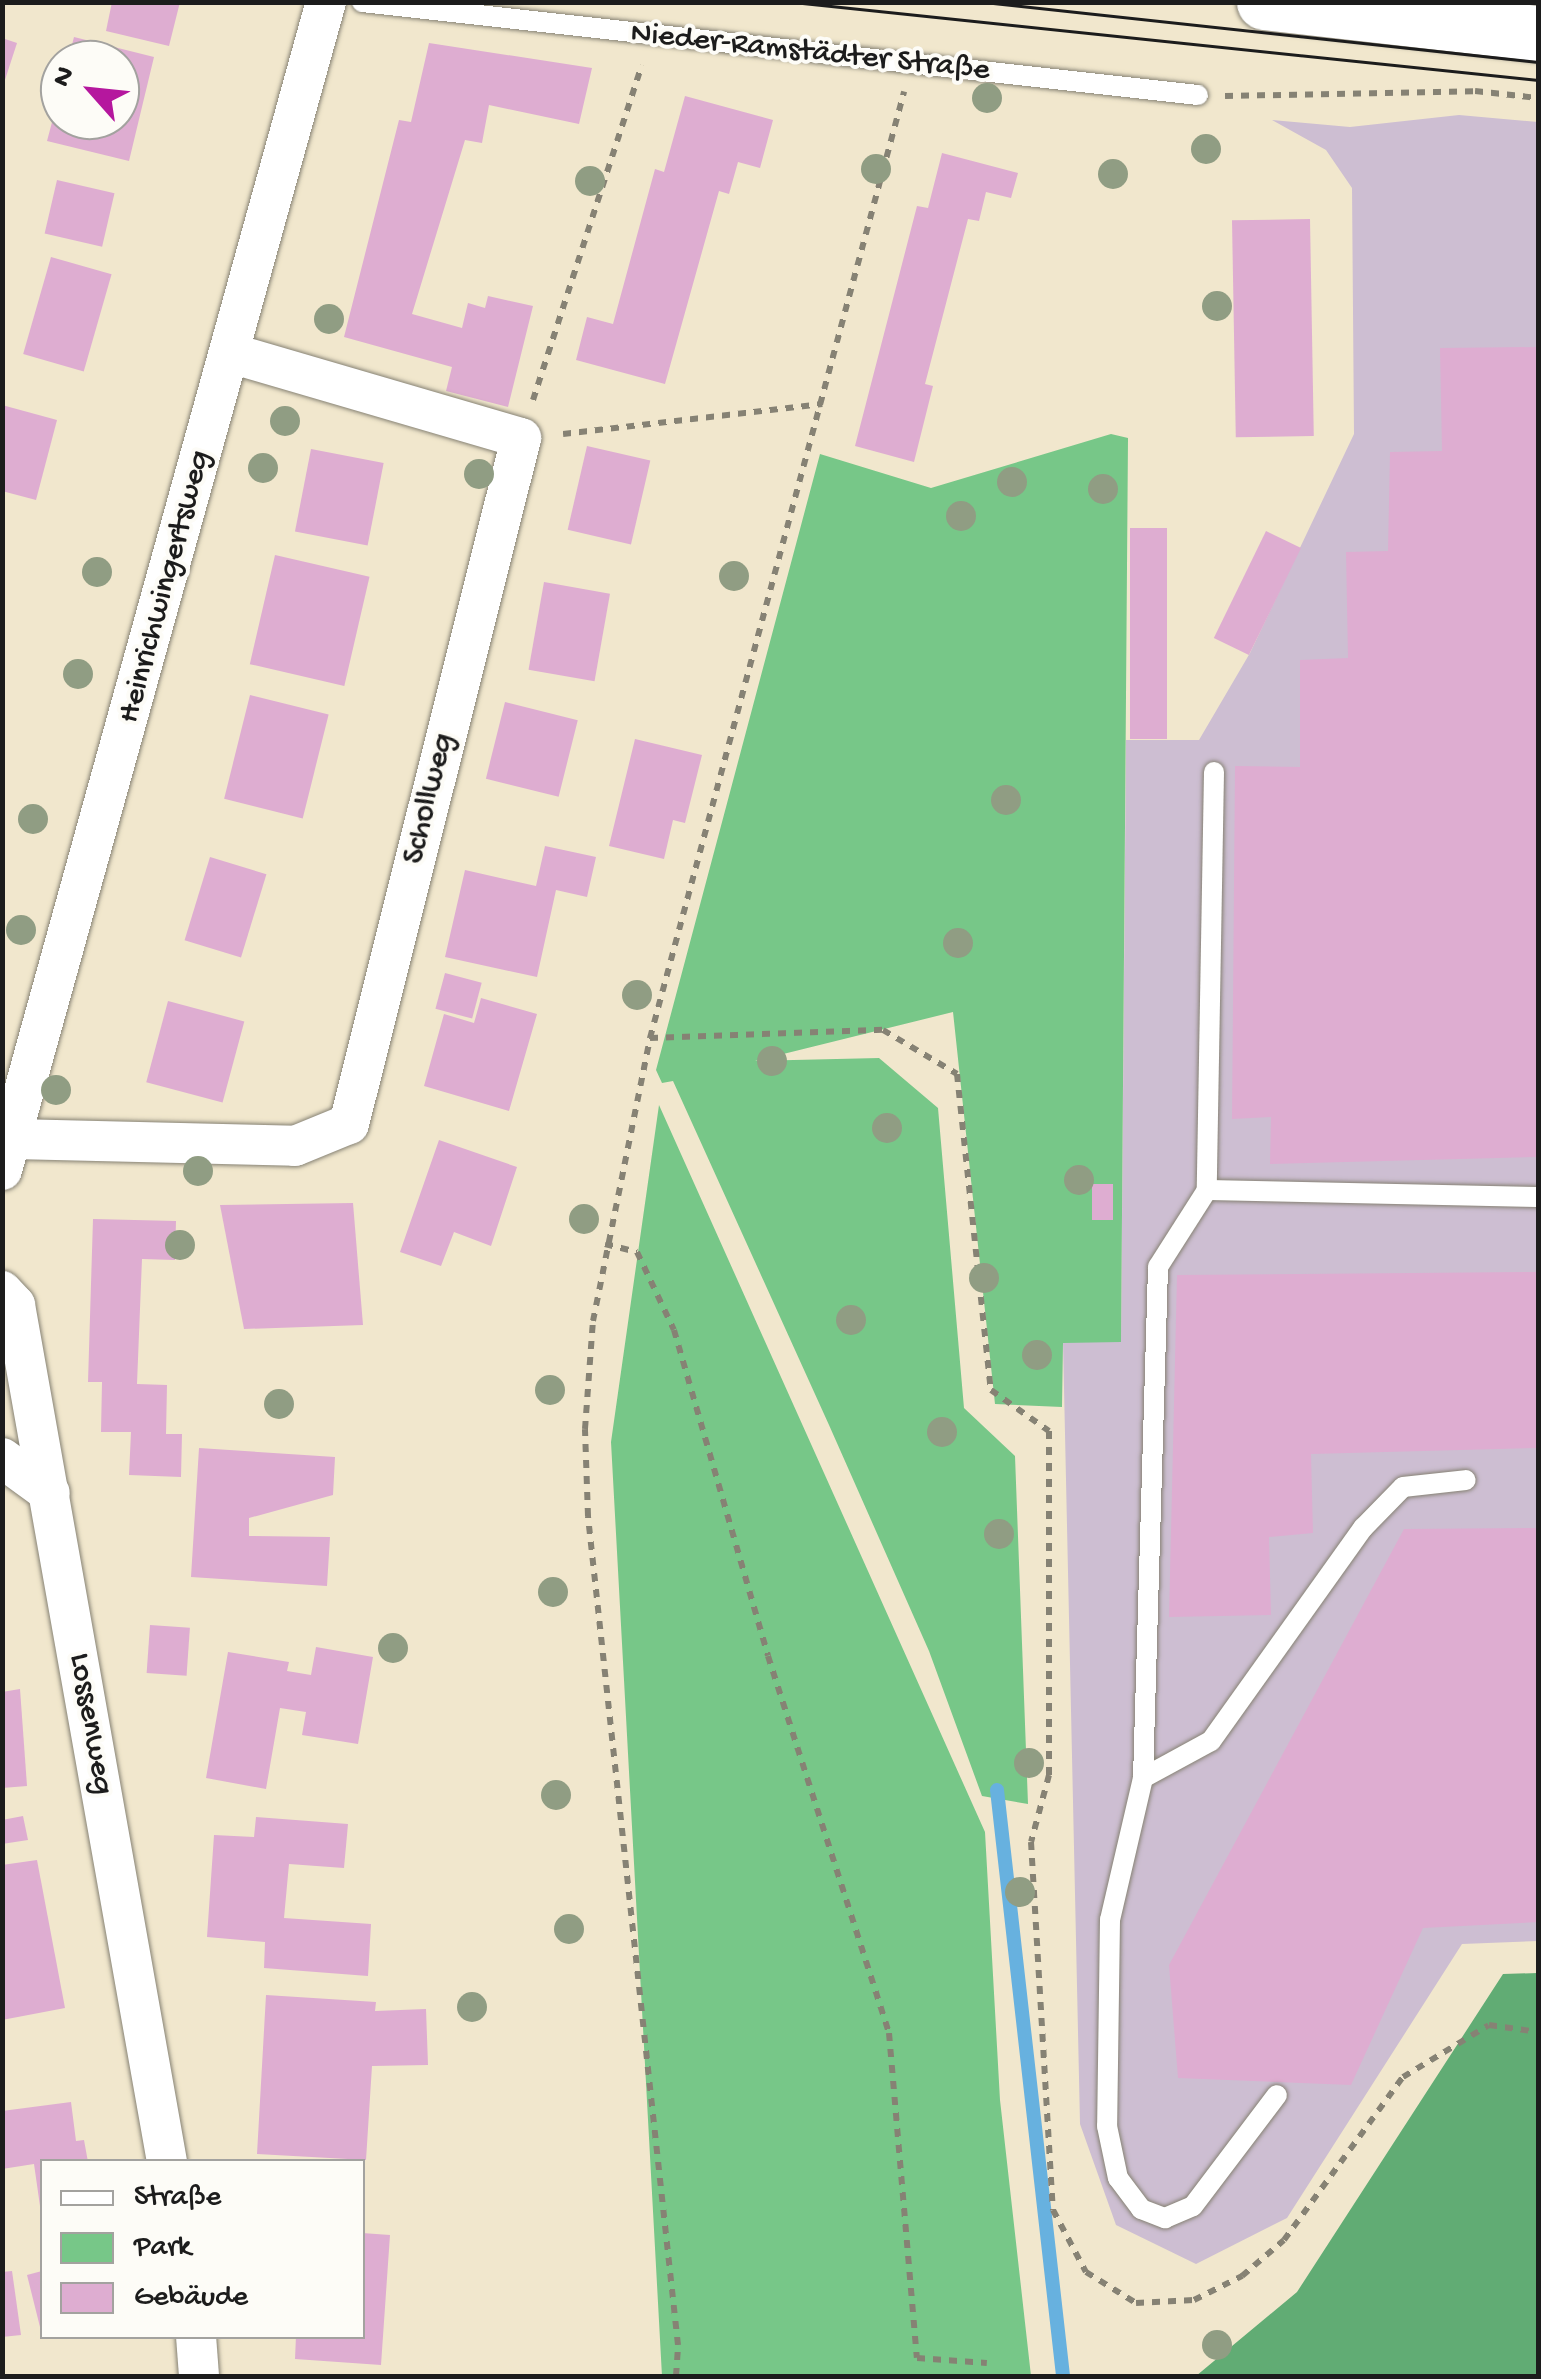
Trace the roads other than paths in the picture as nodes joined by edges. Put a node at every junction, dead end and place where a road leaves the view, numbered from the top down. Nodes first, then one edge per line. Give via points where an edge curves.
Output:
1 (326, 2) edge
2 (362, 2) edge
3 (1264, 2) edge
4 (1526, 22) edge
5 (1198, 94) road end
6 (231, 354) junction
7 (1214, 772) dead end
8 (8, 1154) edge
9 (1207, 1190) junction
10 (1538, 1197) edge
11 (2, 1291) edge
12 (2, 1458) edge
13 (1466, 1480) dead end
14 (50, 1493) junction
15 (1143, 1778) junction
16 (1277, 2095) dead end
17 (166, 2159) edge
18 (196, 2339) edge
19 (199, 2376) edge

1 - 6 street, Heinrichwingertsweg
2 - 5 lane, Nieder-Ramstädter Straße
3 - 4 main road
6 - 8 street, Heinrichwingertsweg
6 - 8 street, Schollweg via 521,438 349,1124 295,1146
7 - 9 lane
9 - 10 lane
9 - 15 lane via 1158,1267
11 - 14 street, Lossenweg via 15,1305
12 - 14 street
13 - 15 lane via 1402,1488 1363,1528 1210,1741
14 - 17 street, Lossenweg
15 - 16 lane via 1110,1920 1106,2126 1118,2178 1141,2209 1165,2218 1193,2206
18 - 19 street

